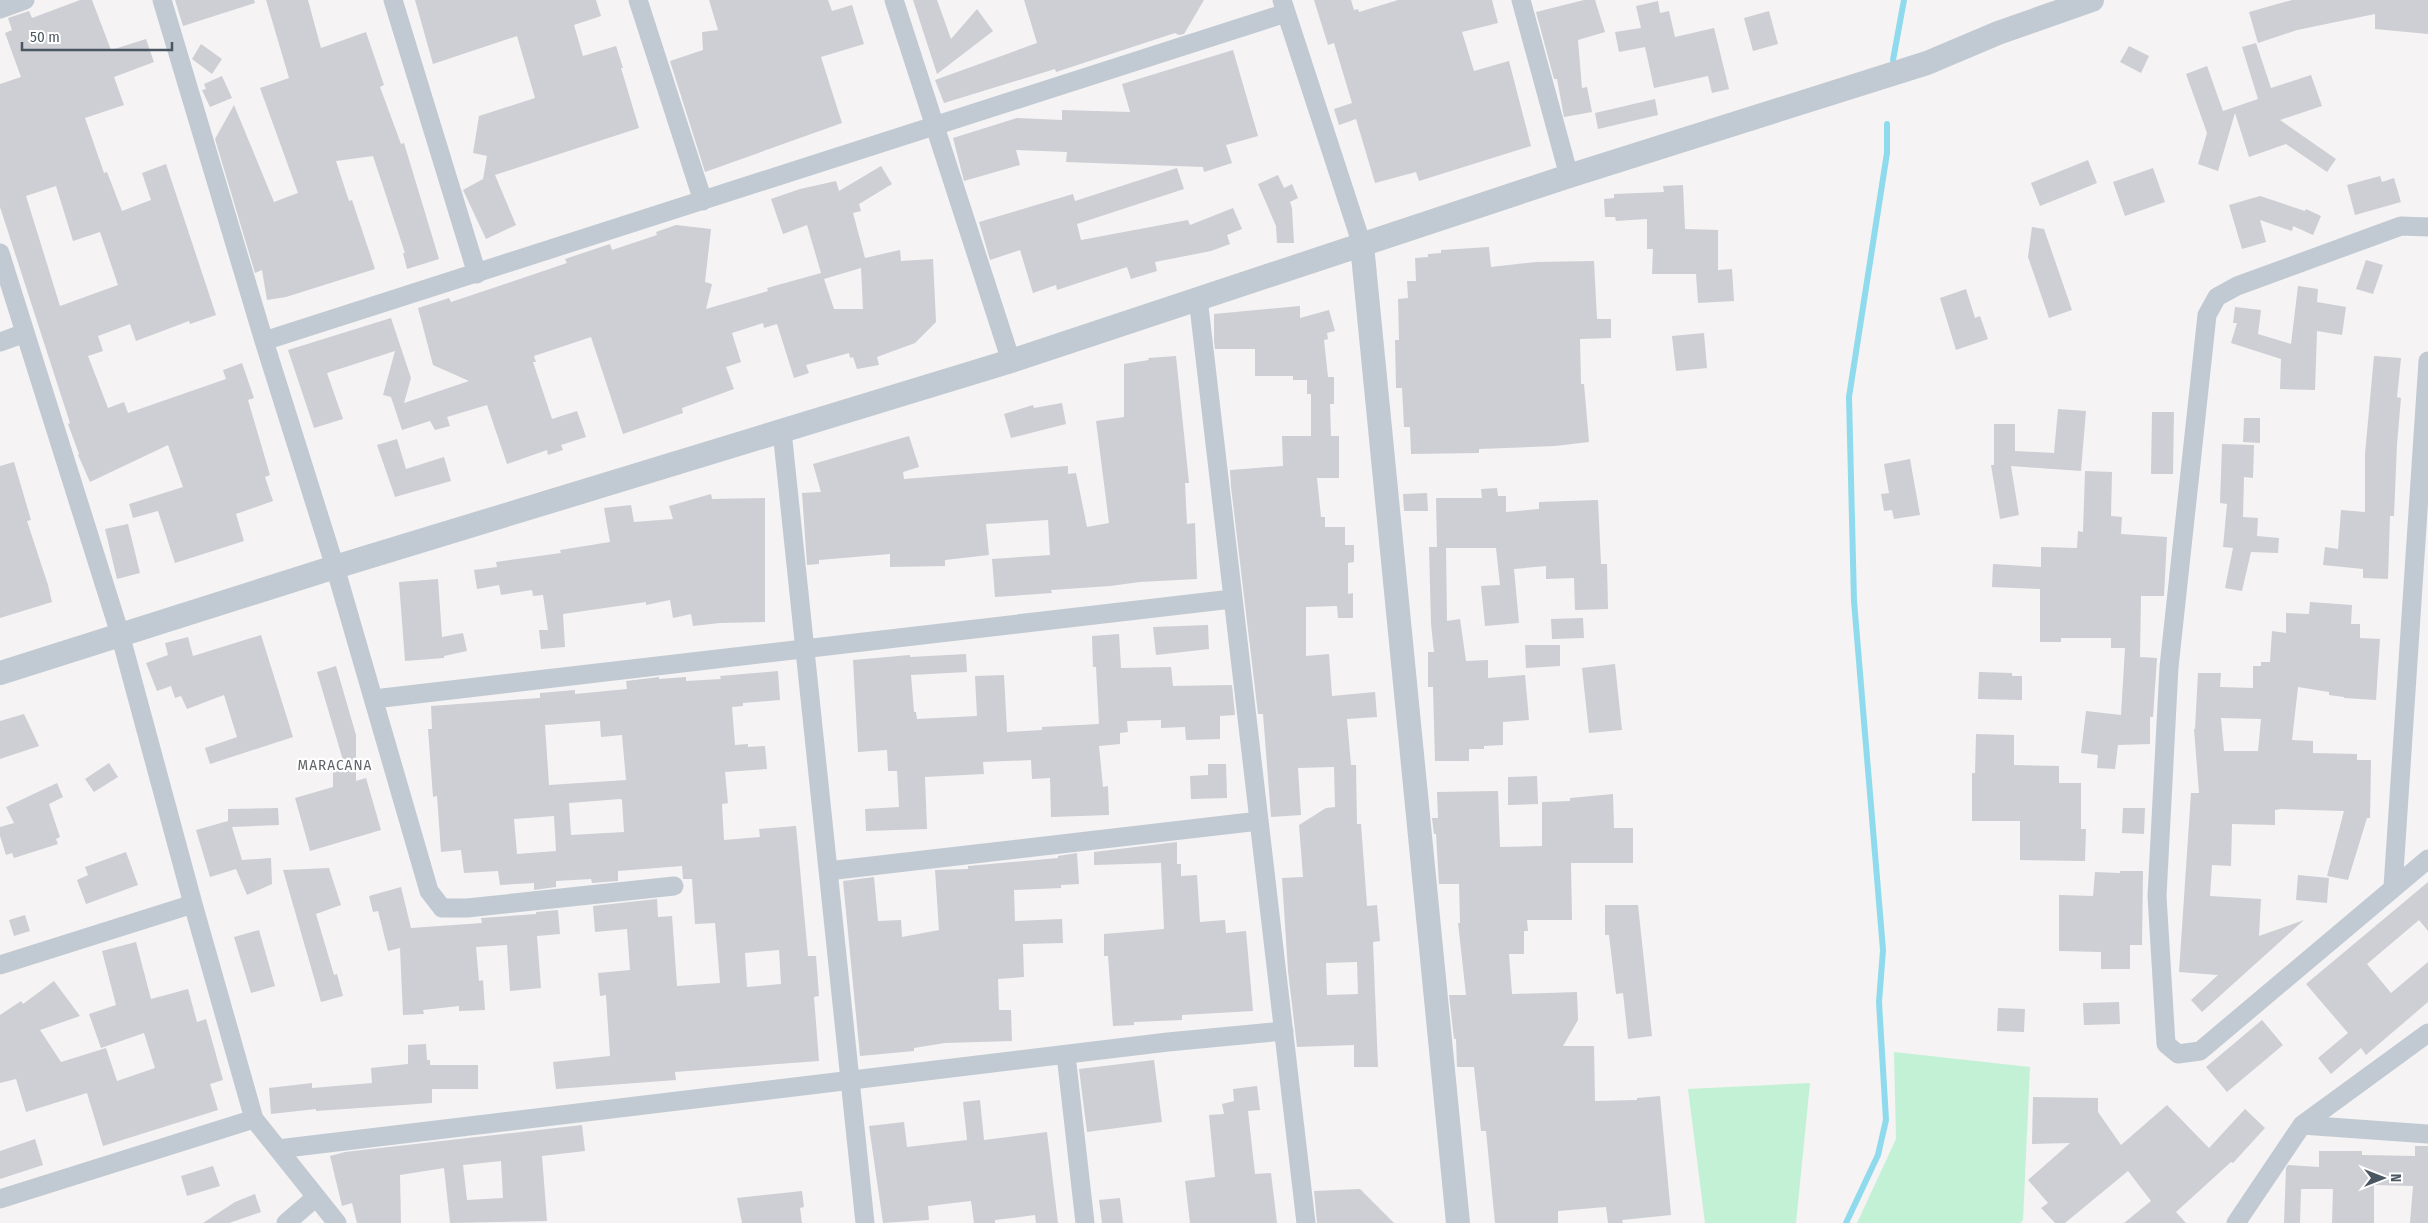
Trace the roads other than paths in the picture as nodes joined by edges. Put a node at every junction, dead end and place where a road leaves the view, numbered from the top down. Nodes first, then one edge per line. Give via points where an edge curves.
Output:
1 (25, 0) edge
2 (162, 0) edge
3 (393, 0) edge
4 (638, 0) edge
5 (894, 0) edge
6 (1521, 0) edge
7 (2092, 0) edge
8 (1284, 6) edge
9 (0, 9) edge
10 (934, 126) junction
11 (1569, 176) junction
12 (703, 200) junction
13 (2428, 227) edge
14 (1362, 245) junction
15 (0, 253) edge
16 (476, 274) junction
17 (1198, 298) junction
18 (25, 333) junction
19 (264, 341) junction
20 (0, 342) edge
21 (1011, 361) junction
22 (2428, 361) edge
23 (782, 431) junction
24 (335, 567) junction
25 (1232, 599) junction
26 (120, 634) junction
27 (804, 648) junction
28 (0, 673) edge
29 (374, 699) junction
30 (1259, 821) junction
31 (2428, 859) edge
32 (828, 871) junction
33 (674, 886) dead end
34 (2393, 887) junction
35 (192, 904) junction
36 (0, 966) edge
37 (1284, 1031) junction
38 (2428, 1033) edge
39 (1066, 1055) junction
40 (850, 1081) junction
41 (254, 1119) junction
42 (2302, 1125) junction
43 (2428, 1134) edge
44 (278, 1149) junction
45 (0, 1198) edge
46 (315, 1198) junction
47 (286, 1223) edge
48 (337, 1223) edge
49 (865, 1223) edge
50 (1085, 1223) edge
51 (1306, 1223) edge
52 (1458, 1223) edge
53 (2236, 1223) edge

1 - 9 street
2 - 19 street
3 - 16 street
4 - 12 street
5 - 10 street
6 - 11 street
7 - 11 street via 1998,33 1927,63
8 - 10 street
8 - 14 street
10 - 12 street
10 - 21 street
11 - 14 street
12 - 16 street
13 - 34 street via 2401,226 2237,286 2217,296 2207,315 2166,705 2157,896 2166,1044 2178,1054 2200,1051
14 - 17 street
14 - 52 street
15 - 18 street
16 - 19 street
17 - 21 street
17 - 25 street
18 - 20 street
18 - 26 street
19 - 24 street
21 - 23 street
22 - 34 street
23 - 24 street
23 - 27 street
24 - 26 street
24 - 29 street
25 - 27 street
25 - 30 street
26 - 28 street
26 - 35 street
27 - 29 street
27 - 32 street
29 - 33 street via 429,891 442,908
30 - 32 street
30 - 37 street
31 - 34 street
32 - 40 street
35 - 36 street
35 - 41 street
37 - 39 street
37 - 51 street
38 - 42 street
39 - 40 street
39 - 50 street
40 - 44 street
40 - 49 street
41 - 44 street
41 - 45 street
42 - 43 street
42 - 53 street
44 - 46 street
46 - 47 street
46 - 48 street

